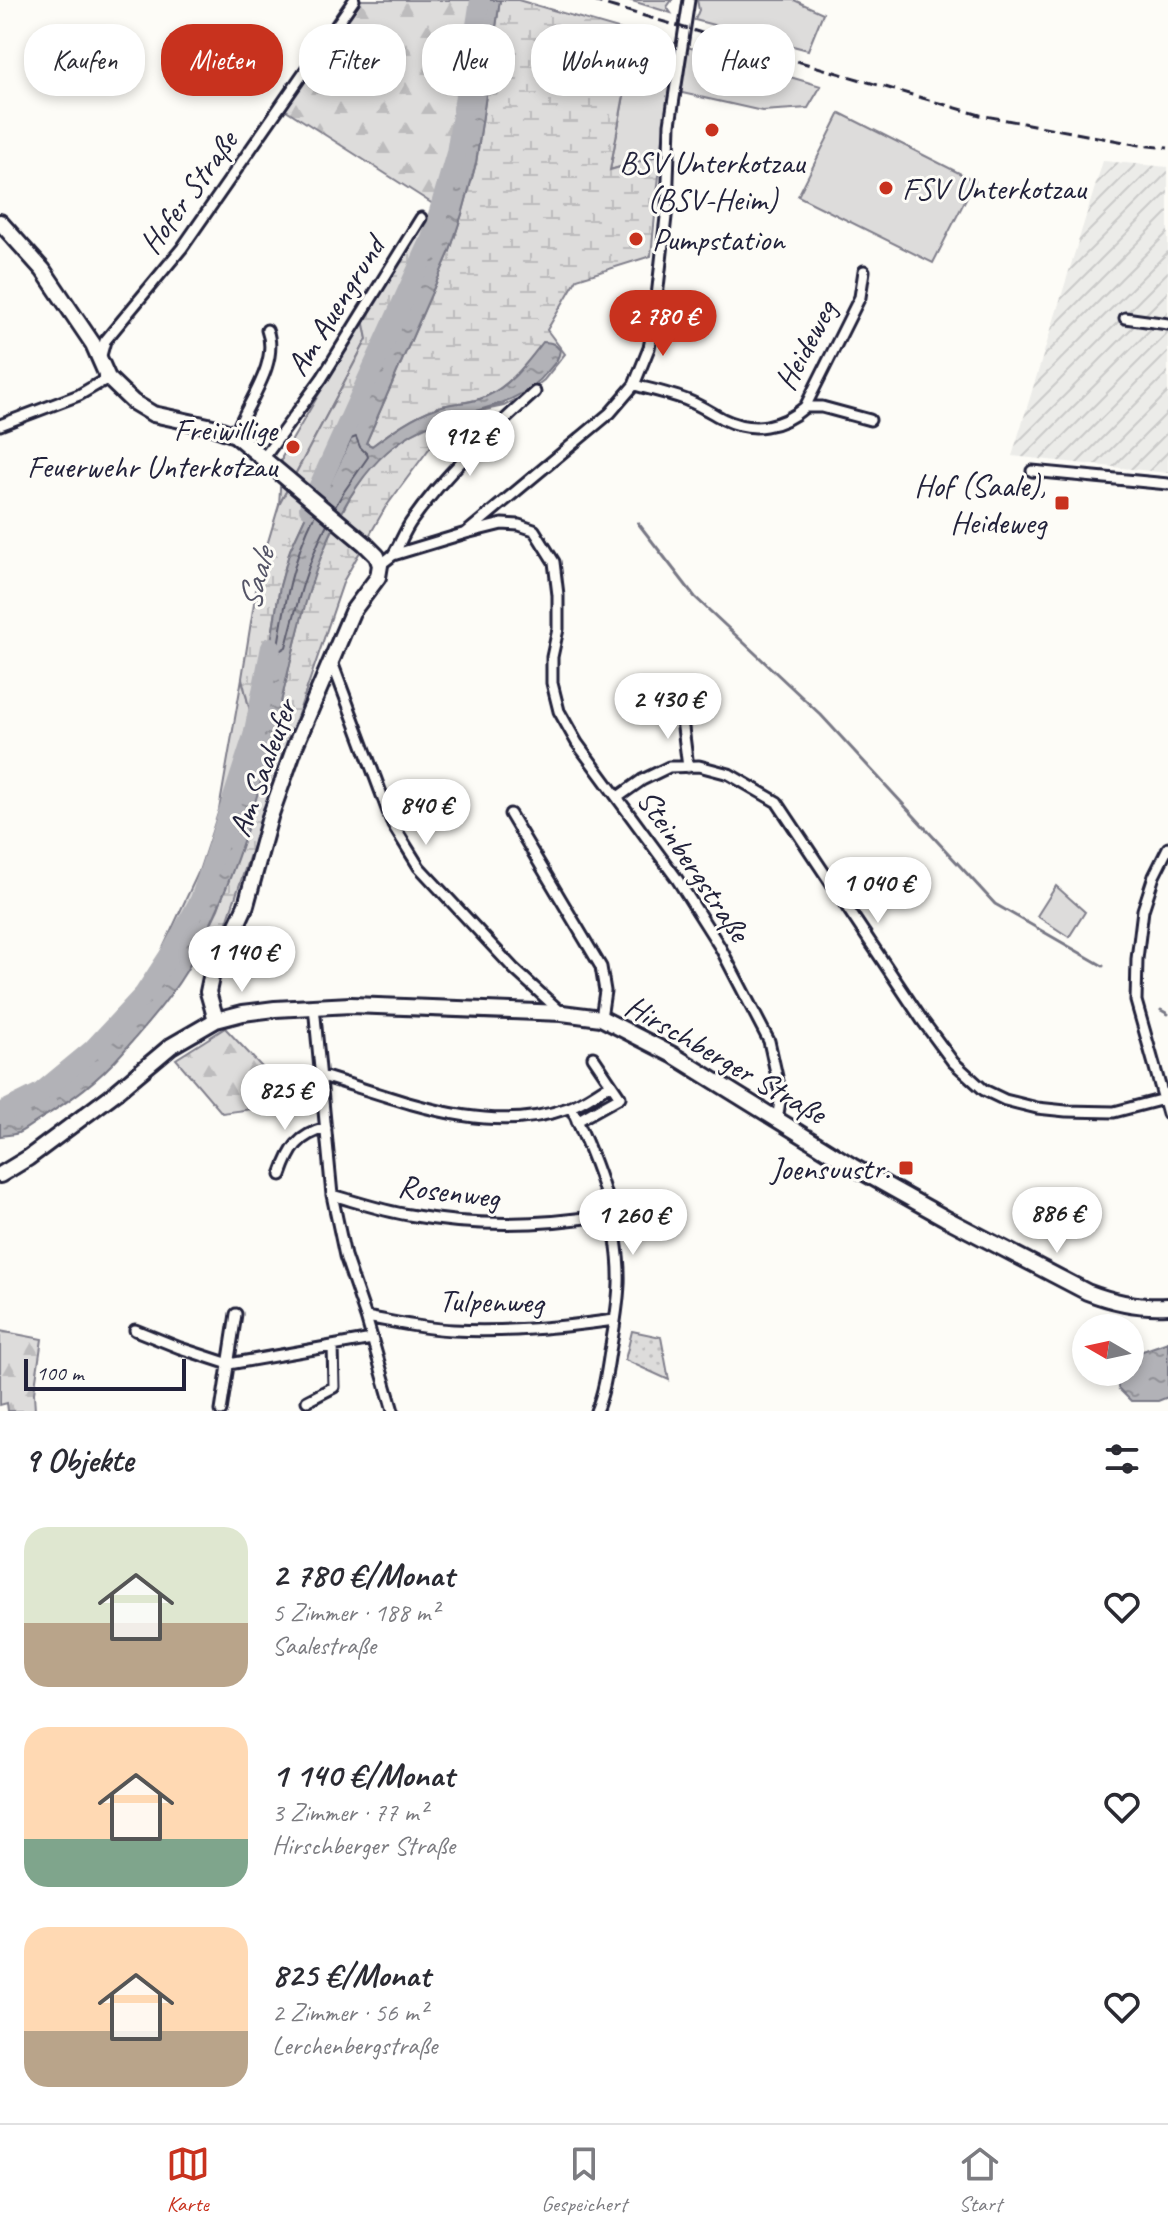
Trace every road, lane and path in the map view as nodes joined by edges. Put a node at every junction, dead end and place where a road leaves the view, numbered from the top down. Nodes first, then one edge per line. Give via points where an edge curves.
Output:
1 (354, 0) edge
2 (689, 0) edge
3 (421, 218) dead end
4 (0, 222) edge
5 (864, 271) dead end
6 (1125, 318) dead end
7 (1168, 324) edge
8 (267, 330) dead end
9 (113, 331) junction
10 (87, 335) junction
11 (104, 372) junction
12 (634, 385) junction
13 (535, 392) dead end
14 (805, 407) junction
15 (870, 420) dead end
16 (0, 425) edge
17 (235, 435) junction
18 (269, 464) junction
19 (1032, 471) dead end
20 (1168, 484) edge
21 (466, 533) junction
22 (393, 555) junction
23 (380, 565) junction
24 (332, 662) junction
25 (681, 712) dead end
26 (688, 767) junction
27 (618, 797) junction
28 (510, 814) dead end
29 (1168, 848) edge
30 (314, 1006) junction
31 (560, 1011) junction
32 (601, 1018) junction
33 (216, 1020) junction
34 (593, 1057) dead end
35 (322, 1076) junction
36 (611, 1084) junction
37 (1166, 1105) edge
38 (571, 1107) junction
39 (777, 1120) junction
40 (577, 1121) junction
41 (326, 1128) junction
42 (0, 1175) edge
43 (281, 1175) dead end
44 (332, 1195) junction
45 (610, 1214) junction
46 (1168, 1306) edge
47 (236, 1314) dead end
48 (366, 1317) junction
49 (615, 1320) junction
50 (135, 1330) dead end
51 (372, 1339) junction
52 (333, 1346) junction
53 (229, 1364) junction
54 (307, 1401) dead end
55 (221, 1411) edge
56 (393, 1411) edge
57 (596, 1411) edge

1 - 9 street, Hofer Straße via 182,248
2 - 12 street via 670,124 654,323
3 - 18 street, Am Auengrund
4 - 10 main road via 43,270
5 - 14 street, Heideweg via 860,297
6 - 7 street
8 - 17 street via 271,346 265,370
9 - 10 street via 104,338
9 - 11 street, Hofer Straße via 101,351
10 - 11 main road
11 - 16 street via 79,395
11 - 17 main road via 153,414
12 - 14 street, Heideweg via 756,427 782,423
12 - 21 street via 610,413
13 - 22 street via 449,476 412,521
14 - 15 street
17 - 18 main road
18 - 23 main road via 365,544
19 - 20 street
21 - 22 street, Steinbergstraße
21 - 27 street, Steinbergstraße via 519,525 534,530 554,562 558,629 552,683 559,711
22 - 23 street
23 - 24 main road, Am Saaleufer via 378,577 352,612
24 - 31 street via 393,825 419,867
24 - 33 main road, Am Saaleufer via 295,746 246,905 213,968 208,992
25 - 26 street
26 - 27 street via 669,767
26 - 37 street via 729,774 777,802 922,1020 953,1062 984,1090 1005,1100 1066,1111
27 - 39 street, Steinbergstraße via 720,947 769,1041 781,1095
28 - 32 street via 601,967
29 - 37 street via 1143,910 1136,1001
30 - 31 main road, Hirschberger Straße
30 - 33 main road, Hirschberger Straße
30 - 35 street
31 - 32 main road, Hirschberger Straße
32 - 39 main road, Hirschberger Straße via 673,1055
33 - 42 main road, Hirschberger Straße via 171,1046
34 - 36 street
35 - 38 street via 452,1115 521,1118
35 - 41 street
36 - 38 street
36 - 40 street via 620,1097
38 - 40 street
39 - 46 main road, Hirschberger Straße via 932,1211 1087,1292 1111,1301
40 - 45 street
41 - 43 street via 300,1140
41 - 44 street
44 - 45 street, Rosenweg via 408,1215 489,1224 528,1225
44 - 48 street
45 - 49 street via 619,1282
47 - 53 street
48 - 49 street, Tulpenweg via 500,1332
48 - 51 street
49 - 57 street
50 - 53 street
51 - 52 street
51 - 56 street
52 - 53 street
52 - 54 street via 334,1387
53 - 55 street

